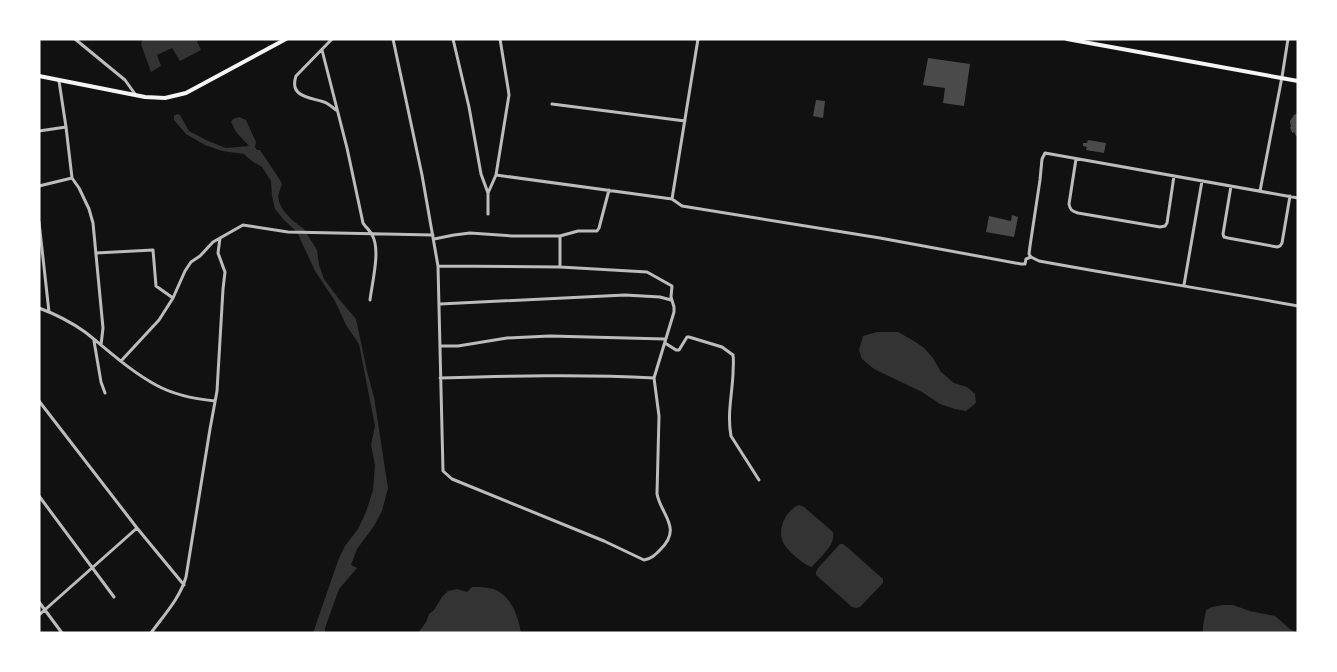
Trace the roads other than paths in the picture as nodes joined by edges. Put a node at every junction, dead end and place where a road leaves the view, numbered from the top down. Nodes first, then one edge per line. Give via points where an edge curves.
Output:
1 (75, 39) edge
2 (286, 39) edge
3 (332, 39) edge
4 (393, 39) edge
5 (453, 39) edge
6 (500, 39) edge
7 (698, 39) edge
8 (1067, 39) edge
9 (1288, 39) edge
10 (322, 50) junction
11 (39, 76) edge
12 (1282, 77) junction
13 (59, 80) junction
14 (1298, 81) edge
15 (135, 95) junction
16 (552, 104) dead end
17 (338, 110) junction
18 (685, 122) junction
19 (66, 127) junction
20 (39, 131) edge
21 (1076, 159) junction
22 (496, 175) junction
23 (1174, 176) junction
24 (72, 178) junction
25 (1202, 181) junction
26 (39, 186) edge
27 (1231, 186) junction
28 (609, 190) junction
29 (1260, 191) junction
30 (489, 193) junction
31 (1290, 196) junction
32 (1298, 198) edge
33 (672, 199) junction
34 (488, 214) dead end
35 (39, 222) edge
36 (372, 234) junction
37 (560, 236) junction
38 (433, 237) junction
39 (220, 238) junction
40 (96, 253) junction
41 (1031, 258) junction
42 (438, 266) junction
43 (560, 267) junction
44 (1184, 285) junction
45 (173, 298) junction
46 (370, 300) dead end
47 (672, 300) junction
48 (440, 304) junction
49 (1298, 306) edge
50 (39, 308) edge
51 (49, 312) junction
52 (93, 339) junction
53 (665, 341) junction
54 (101, 345) junction
55 (440, 346) junction
56 (121, 361) junction
57 (440, 378) junction
58 (654, 378) junction
59 (105, 393) dead end
60 (39, 401) edge
61 (215, 401) junction
62 (759, 480) dead end
63 (39, 496) edge
64 (137, 528) junction
65 (91, 569) junction
66 (184, 585) junction
67 (114, 597) dead end
68 (39, 602) edge
69 (44, 610) junction
70 (39, 615) edge
71 (62, 633) edge
72 (151, 633) edge

1 - 15 street via 125,80
2 - 15 main road via 186,93 165,98
3 - 10 street
4 - 38 street
5 - 30 street
6 - 22 street via 508,95
7 - 18 street
8 - 12 main road
9 - 12 street
10 - 17 street
10 - 17 street via 296,76 295,87 304,96
11 - 13 main road
12 - 14 main road
12 - 29 street
13 - 15 main road
13 - 19 street
16 - 18 street
17 - 36 street via 363,223
18 - 33 street
19 - 20 street
19 - 24 street
21 - 23 street
21 - 23 street via 1069,204 1078,213 1165,226
21 - 41 street via 1044,153
22 - 28 street
22 - 30 street
23 - 25 street
24 - 26 street
24 - 40 street via 89,209
25 - 27 street
25 - 44 street
27 - 29 street
27 - 31 street via 1224,237 1277,247 1282,243
28 - 33 street
28 - 37 street via 597,231
29 - 31 street
30 - 34 street
31 - 32 street
33 - 41 street via 682,206 1021,264
35 - 51 street
36 - 38 street
36 - 39 street via 288,232 243,225
36 - 46 street via 376,261
37 - 38 street via 470,233
37 - 43 street
38 - 42 street
39 - 45 street via 191,262
39 - 61 street via 218,253 225,272
40 - 45 street via 153,250 156,286
40 - 54 street
41 - 44 street
42 - 43 street
42 - 48 street
43 - 47 street via 647,272 672,286
44 - 49 street
45 - 56 street
47 - 48 street via 625,295
47 - 53 street via 674,309
48 - 55 street
50 - 51 street
51 - 52 street
52 - 54 street
52 - 59 street
53 - 55 street via 570,336
53 - 58 street
53 - 62 street via 679,350 689,337 722,347 733,355 729,428
54 - 56 street
55 - 57 street
56 - 61 street via 166,390
57 - 58 street
57 - 58 street via 442,468 447,475 644,560 668,542 670,528 657,494 659,416
60 - 64 street
61 - 66 street
63 - 65 street
64 - 65 street
64 - 66 street
65 - 67 street
65 - 69 street
66 - 72 street
68 - 69 street
69 - 70 street
69 - 71 street

